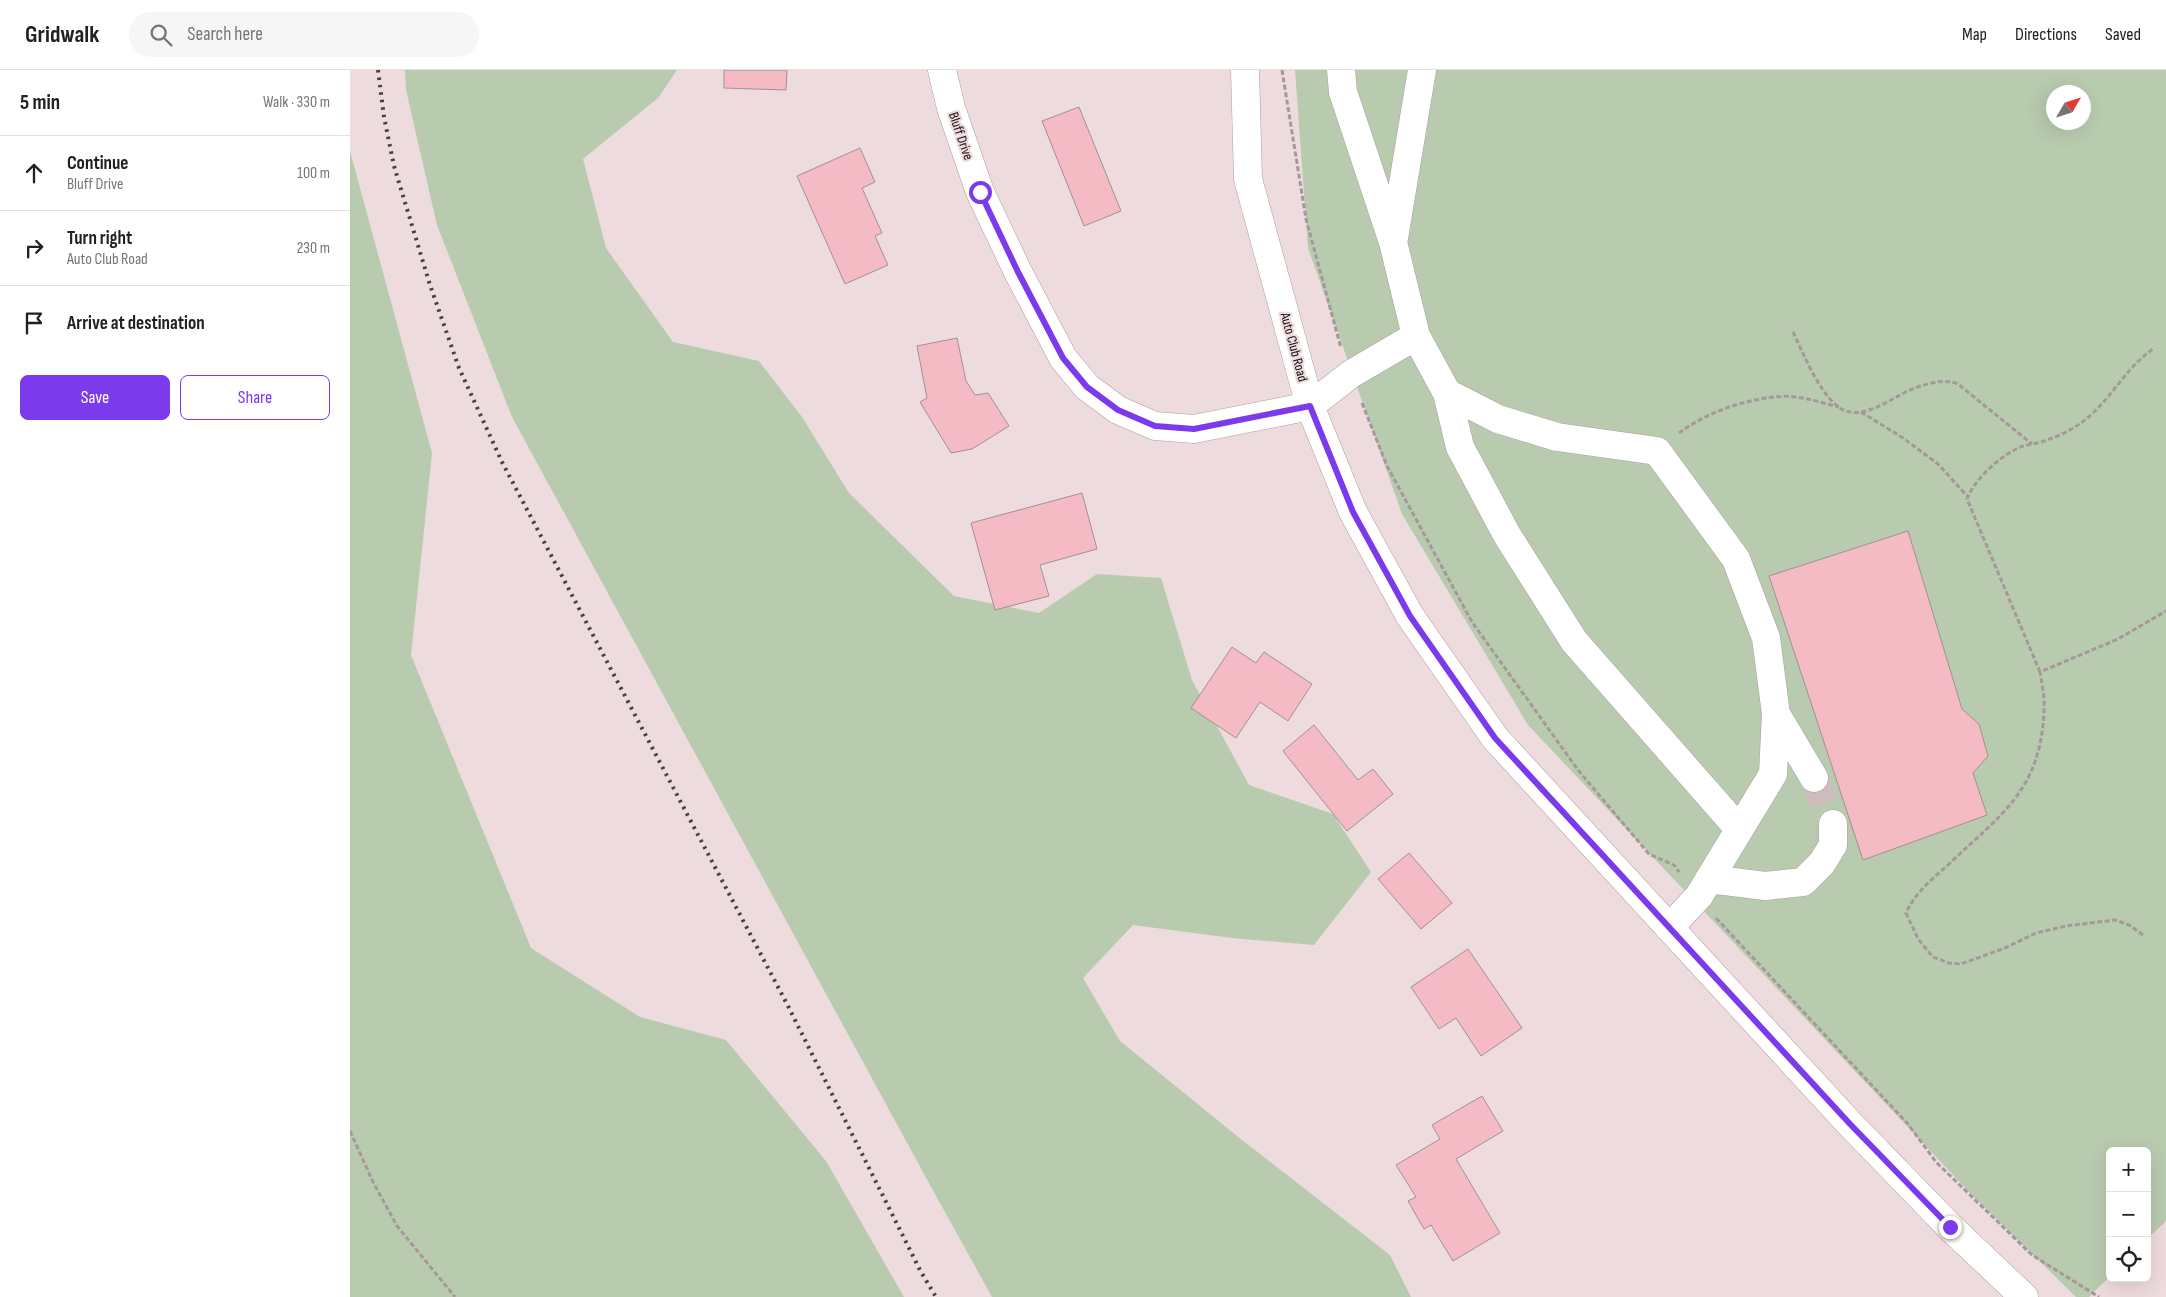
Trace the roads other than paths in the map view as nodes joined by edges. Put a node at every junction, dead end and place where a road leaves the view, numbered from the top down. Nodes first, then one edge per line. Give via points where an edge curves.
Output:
1 (942, 70) edge
2 (1245, 70) edge
3 (1341, 70) edge
4 (1422, 70) edge
5 (1393, 242) junction
6 (1416, 336) junction
7 (1447, 392) junction
8 (1310, 406) junction
9 (1776, 714) junction
10 (1814, 778) tunnel mouth
11 (1833, 824) tunnel mouth
12 (1739, 829) junction
13 (1704, 887) junction
14 (1669, 928) junction
15 (2024, 1297) edge

1 - 8 street, Bluff Drive via 951,108 980,192 1063,358 1087,387 1118,410 1155,426 1194,429
2 - 8 street, Auto Club Road via 1248,179
3 - 5 street via 1343,92
4 - 5 street
5 - 6 street
6 - 7 street
6 - 8 street via 1351,374
7 - 9 street via 1498,419 1557,437 1657,451 1736,560 1766,638
7 - 12 street via 1460,448 1507,535 1574,642
8 - 14 street, Auto Club Road via 1353,512 1410,616 1451,676 1495,738
9 - 10 street
9 - 12 street via 1773,774
11 - 13 street via 1833,845 1822,863 1803,882
12 - 13 street
13 - 14 street
14 - 15 street, Auto Club Road via 1850,1124 1950,1227

